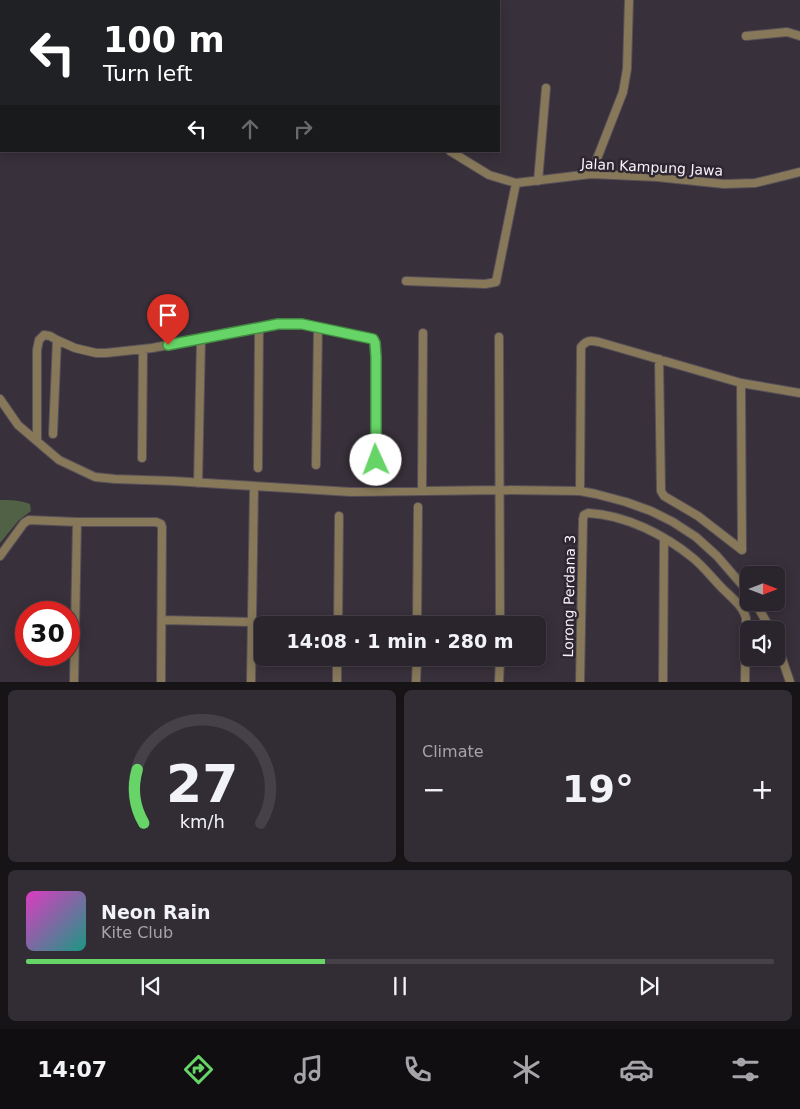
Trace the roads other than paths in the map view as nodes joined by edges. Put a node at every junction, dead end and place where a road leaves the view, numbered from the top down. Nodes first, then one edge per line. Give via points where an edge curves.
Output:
1 (630, 0) edge
2 (746, 36) dead end
3 (800, 36) edge
4 (546, 88) dead end
5 (452, 152) edge
6 (800, 172) edge
7 (591, 174) junction
8 (538, 181) junction
9 (516, 183) junction
10 (406, 281) dead end
11 (318, 327) junction
12 (259, 328) junction
13 (423, 333) dead end
14 (499, 337) dead end
15 (201, 339) junction
16 (57, 340) junction
17 (143, 349) junction
18 (659, 359) junction
19 (741, 383) junction
20 (800, 393) edge
21 (0, 399) edge
22 (53, 434) dead end
23 (36, 441) junction
24 (142, 458) dead end
25 (376, 460) dead end
26 (316, 465) dead end
27 (258, 468) dead end
28 (198, 483) junction
29 (254, 487) junction
30 (499, 490) junction
31 (422, 491) junction
32 (580, 491) junction
33 (418, 507) dead end
34 (339, 516) dead end
35 (77, 522) junction
36 (664, 538) junction
37 (0, 556) edge
38 (740, 583) edge
39 (338, 616) edge
40 (417, 616) edge
41 (500, 616) edge
42 (162, 620) junction
43 (252, 622) junction
44 (337, 666) edge
45 (417, 666) edge
46 (500, 666) edge
47 (785, 666) edge
48 (251, 681) edge
49 (74, 682) edge
50 (161, 682) edge
51 (256, 682) edge
52 (337, 682) edge
53 (416, 682) edge
54 (499, 682) edge
55 (580, 682) edge
56 (663, 682) edge
57 (745, 682) edge
58 (790, 682) edge

1 - 7 street via 623,92
2 - 3 street via 787,32
4 - 8 street
5 - 9 street, Jalan Kampung Jawa via 489,175
6 - 7 street, Jalan Kampung Jawa via 755,183 724,184
7 - 8 street, Jalan Kampung Jawa
8 - 9 street, Jalan Kampung Jawa
9 - 10 street via 496,282
11 - 12 street via 286,324
11 - 25 street via 366,336 375,343
11 - 26 street
12 - 15 street
12 - 27 street
13 - 31 street
14 - 30 street
15 - 17 street
15 - 28 street
16 - 17 street via 96,353
16 - 22 street
16 - 23 street via 44,335 39,340
17 - 24 street
18 - 19 street
18 - 19 street via 661,491 742,550
18 - 32 street via 591,340 581,347
19 - 20 street
21 - 23 street via 18,425
23 - 28 street via 59,460 95,477
28 - 29 street
29 - 31 street via 350,492
29 - 43 street
30 - 31 street
30 - 32 street
30 - 41 street
32 - 38 street via 626,502 673,522 696,537
33 - 40 street
34 - 39 street
35 - 37 street via 29,520
35 - 42 street via 161,524
35 - 49 street
36 - 55 street, Lorong Perdana 3 via 625,520 584,515
36 - 56 street
36 - 57 street via 694,559 745,614
42 - 43 street
42 - 50 street
43 - 48 street
44 - 52 street
45 - 53 street
46 - 54 street
47 - 58 street
48 - 51 street

